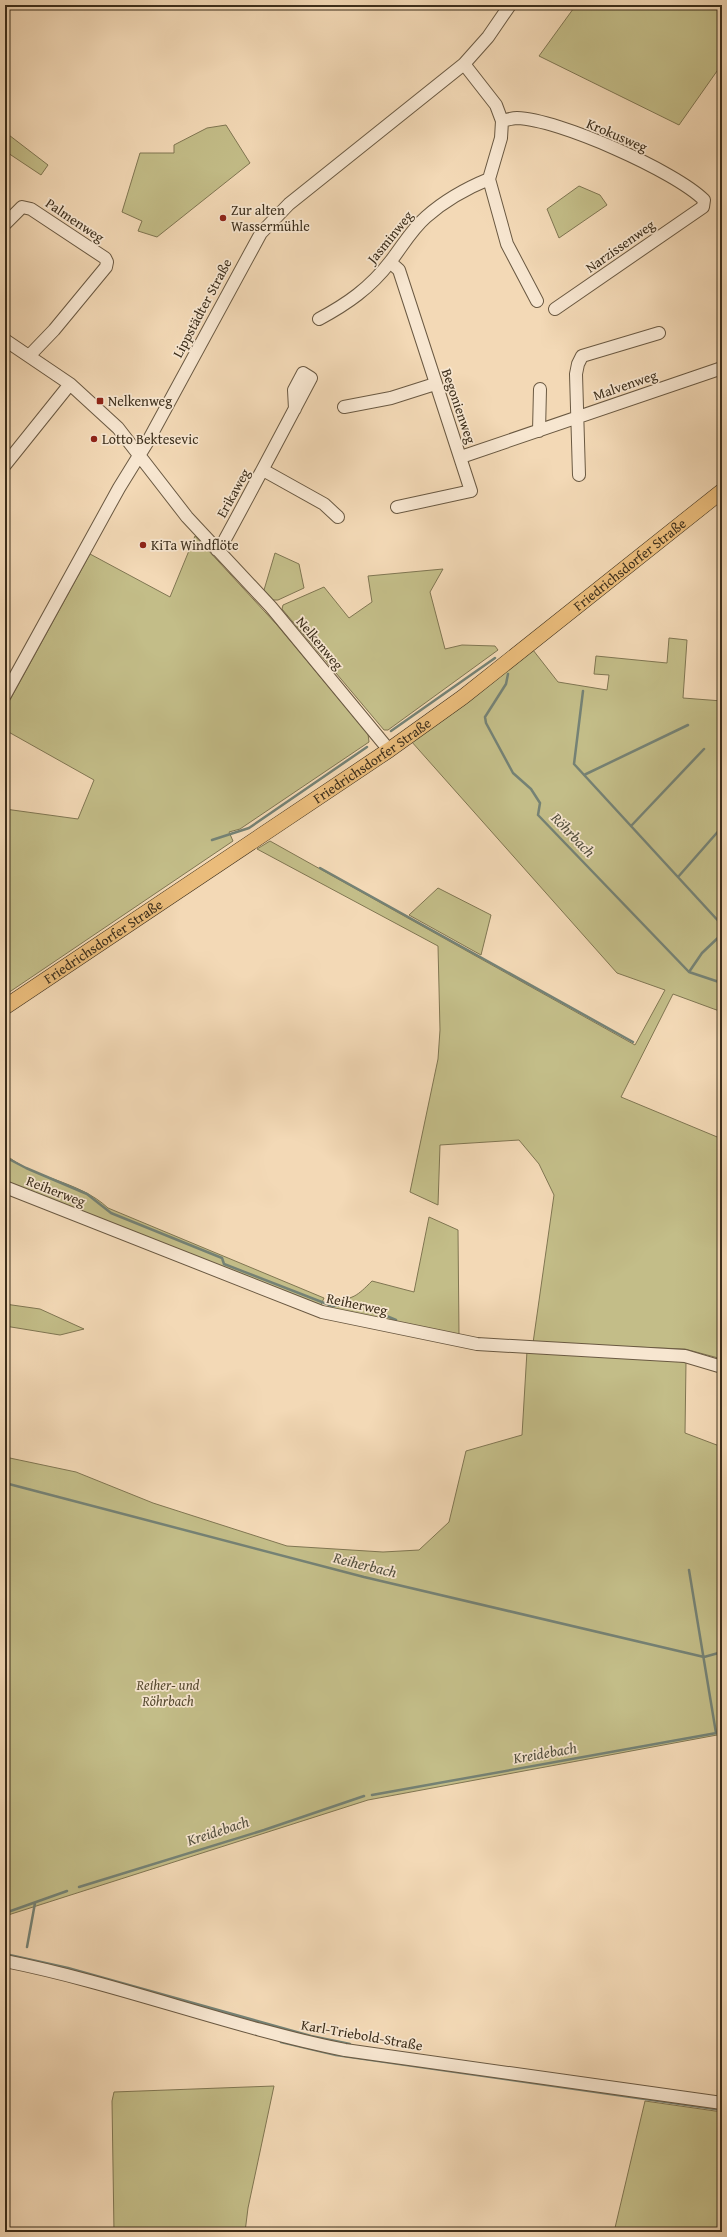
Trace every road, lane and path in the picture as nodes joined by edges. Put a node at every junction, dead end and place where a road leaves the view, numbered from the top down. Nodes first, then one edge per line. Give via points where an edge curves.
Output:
1 (510, 5) edge
2 (464, 64) junction
3 (502, 121) junction
4 (489, 179) junction
5 (703, 207) joint
6 (5, 224) edge
7 (390, 262) junction
8 (537, 300) dead end
9 (555, 309) dead end
10 (319, 319) dead end
11 (659, 333) dead end
12 (5, 340) edge
13 (29, 356) junction
14 (722, 368) edge
15 (70, 384) junction
16 (435, 384) junction
17 (540, 389) dead end
18 (344, 407) dead end
19 (295, 409) dead end
20 (579, 416) junction
21 (539, 431) junction
22 (139, 454) junction
23 (461, 457) junction
24 (5, 465) edge
25 (263, 470) junction
26 (580, 475) dead end
27 (722, 491) edge
28 (397, 507) dead end
29 (338, 517) dead end
30 (217, 550) junction
31 (10, 672) edge
32 (5, 695) edge
33 (389, 750) junction
34 (5, 1008) edge
35 (5, 1187) edge
36 (722, 1367) edge
37 (5, 1961) edge
38 (722, 2103) edge

1 - 2 street, Lippstädter Straße via 488,37
2 - 3 street via 496,105
2 - 22 street, Lippstädter Straße via 289,204 267,226 251,250
3 - 4 street via 501,138
3 - 5 street, Krokusweg via 516,118 534,121 578,134 620,151 699,195 704,200
4 - 7 street, Jasminweg via 440,206 426,217
4 - 8 street via 507,244
5 - 9 street, Narzissenweg
6 - 13 street, Palmenweg via 22,207 30,208 107,262 106,267 76,304
7 - 10 street, Jasminweg via 360,294
7 - 16 street, Begonienweg via 398,270
11 - 20 street via 582,356 576,374
12 - 13 street, Nelkenweg
13 - 15 street, Nelkenweg
14 - 20 street, Malvenweg
15 - 22 street, Nelkenweg via 114,424
15 - 24 street
16 - 18 street via 391,398
16 - 23 street, Begonienweg
17 - 21 street
19 - 25 street, Erikaweg
20 - 21 street, Malvenweg
20 - 26 street
21 - 23 street, Malvenweg
22 - 30 street, Nelkenweg via 187,517
22 - 31 street, Lippstädter Straße
23 - 28 street, Begonienweg via 471,491
25 - 29 street, Erikaweg via 324,504
25 - 30 street, Erikaweg
27 - 33 main road, Friedrichsdorfer Straße via 464,697
30 - 33 street, Nelkenweg via 271,607
31 - 32 street, Lippstädter Straße
33 - 34 main road, Friedrichsdorfer Straße
35 - 36 street, Reiherweg via 322,1312 477,1344 685,1356
37 - 38 street, Karl-Triebold-Straße via 66,1975 322,2046

